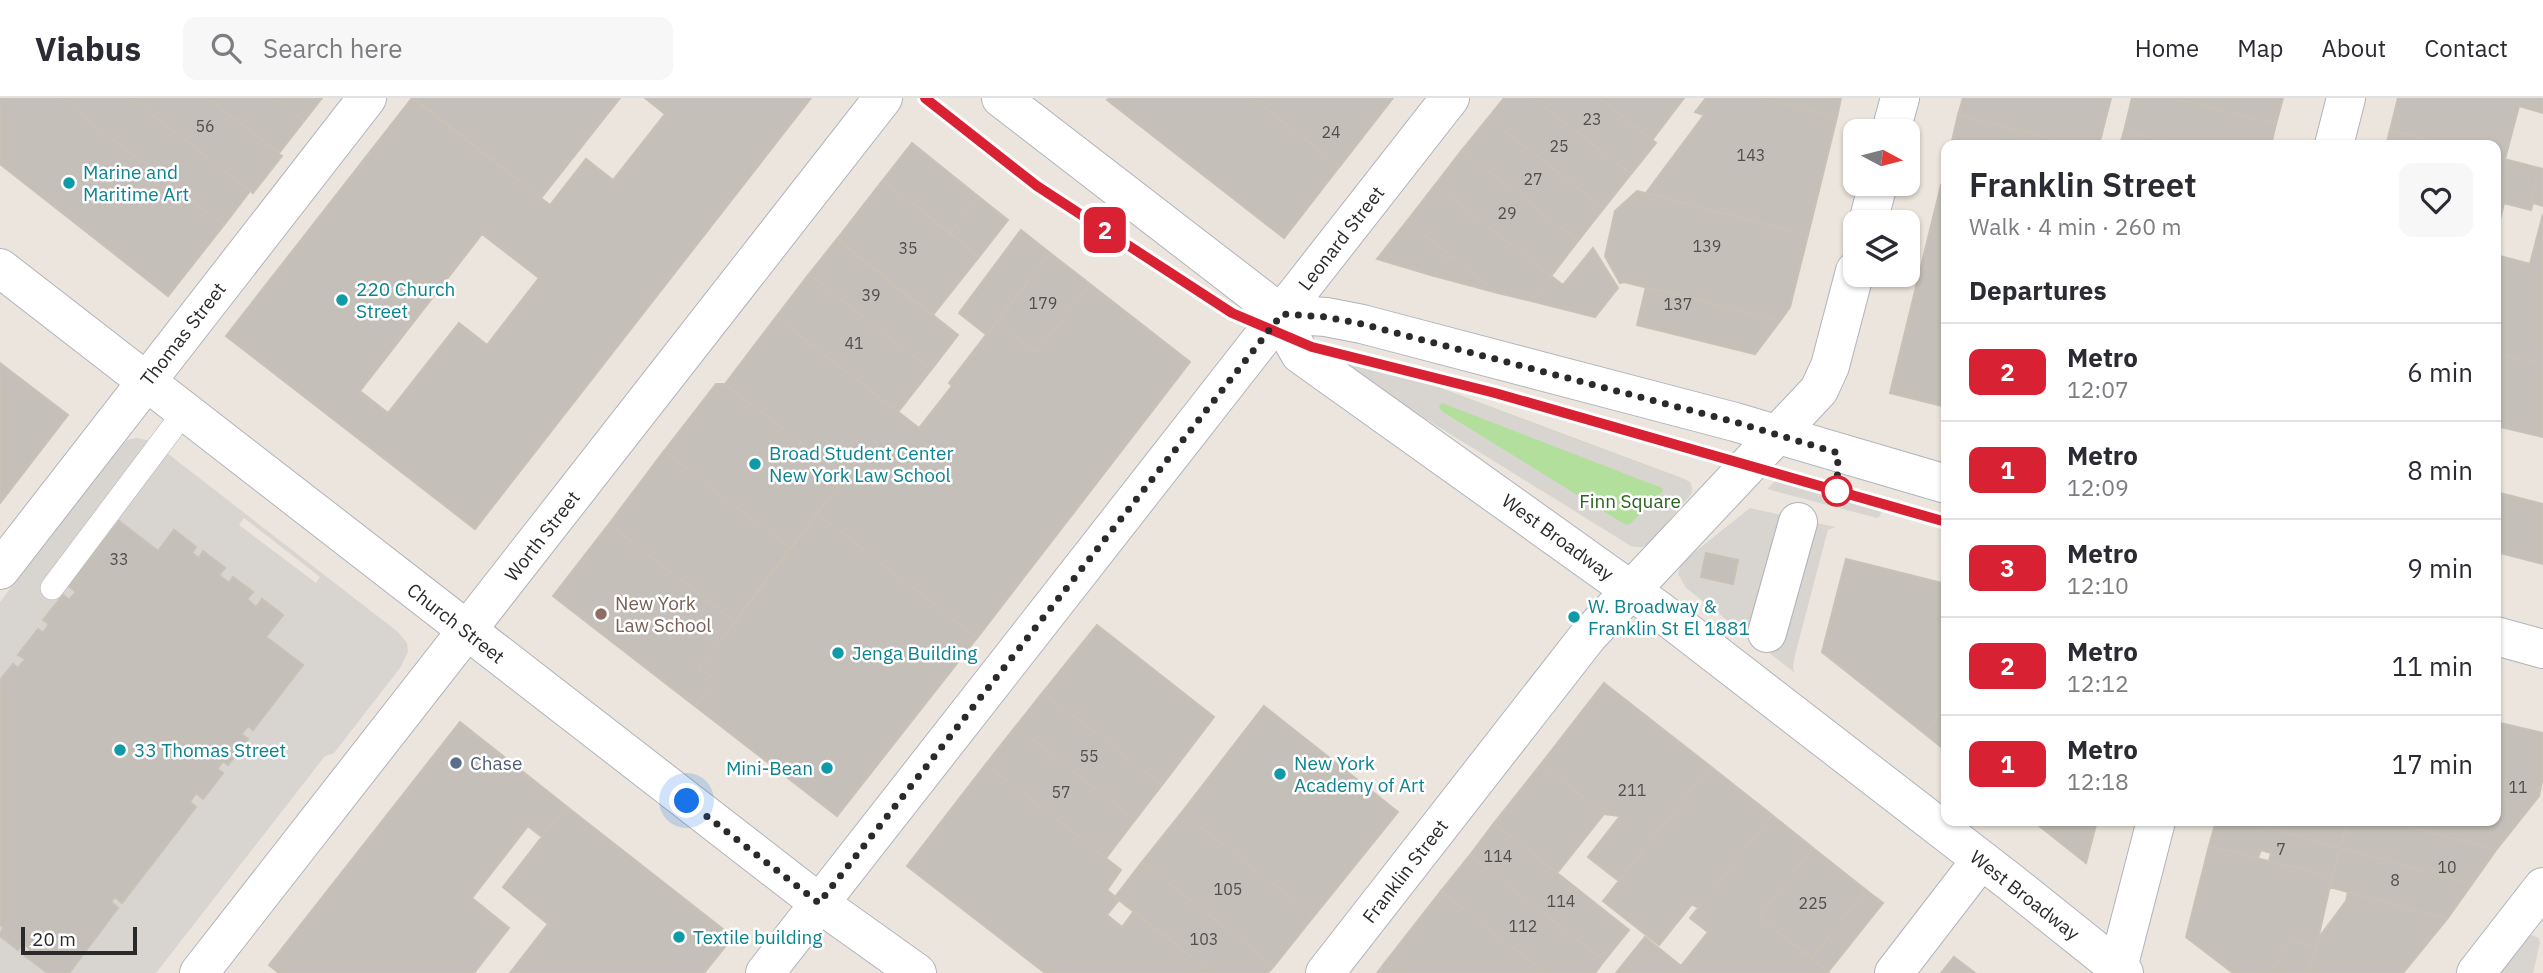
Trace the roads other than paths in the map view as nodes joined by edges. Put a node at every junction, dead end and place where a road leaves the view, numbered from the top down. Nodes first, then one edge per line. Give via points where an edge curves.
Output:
1 (367, 98) edge
2 (883, 98) edge
3 (1001, 98) edge
4 (1450, 98) edge
5 (1900, 98) edge
6 (2346, 98) edge
7 (1894, 119) edge
8 (2335, 140) edge
9 (0, 268) edge
10 (1851, 287) edge
11 (1282, 314) junction
12 (147, 381) junction
13 (185, 411) junction
14 (1777, 434) junction
15 (1941, 483) edge
16 (1798, 522) dead end
17 (0, 570) edge
18 (52, 588) dead end
19 (1630, 589) junction
20 (467, 632) junction
21 (1767, 633) dead end
22 (2501, 637) edge
23 (2543, 649) edge
24 (2155, 826) edge
25 (1981, 860) junction
26 (2543, 887) edge
27 (819, 903) junction
28 (2121, 971) edge
29 (199, 973) edge
30 (765, 973) edge
31 (917, 973) edge
32 (1325, 973) edge
33 (1894, 973) edge
34 (2476, 973) edge

1 - 12 street, Thomas Street
2 - 20 street, Worth Street
3 - 11 street, West Broadway
4 - 11 street, Leonard Street
5 - 7 street
6 - 8 street
9 - 12 street, Church Street
10 - 14 street, Franklin Street via 1825,380
11 - 14 street via 1362,324
11 - 19 street, West Broadway via 1300,354
11 - 27 street, Leonard Street
12 - 13 street, Church Street
12 - 17 street, Thomas Street
13 - 18 lane
13 - 20 street, Church Street
14 - 15 street
14 - 19 street, Franklin Street
16 - 21 street
19 - 25 street, West Broadway
19 - 32 street, Franklin Street via 1571,657
20 - 27 street, Church Street
20 - 29 street, Worth Street
22 - 23 street
24 - 28 street
25 - 28 street, West Broadway
25 - 33 street
26 - 34 street
27 - 30 street, Leonard Street
27 - 31 street, Church Street

